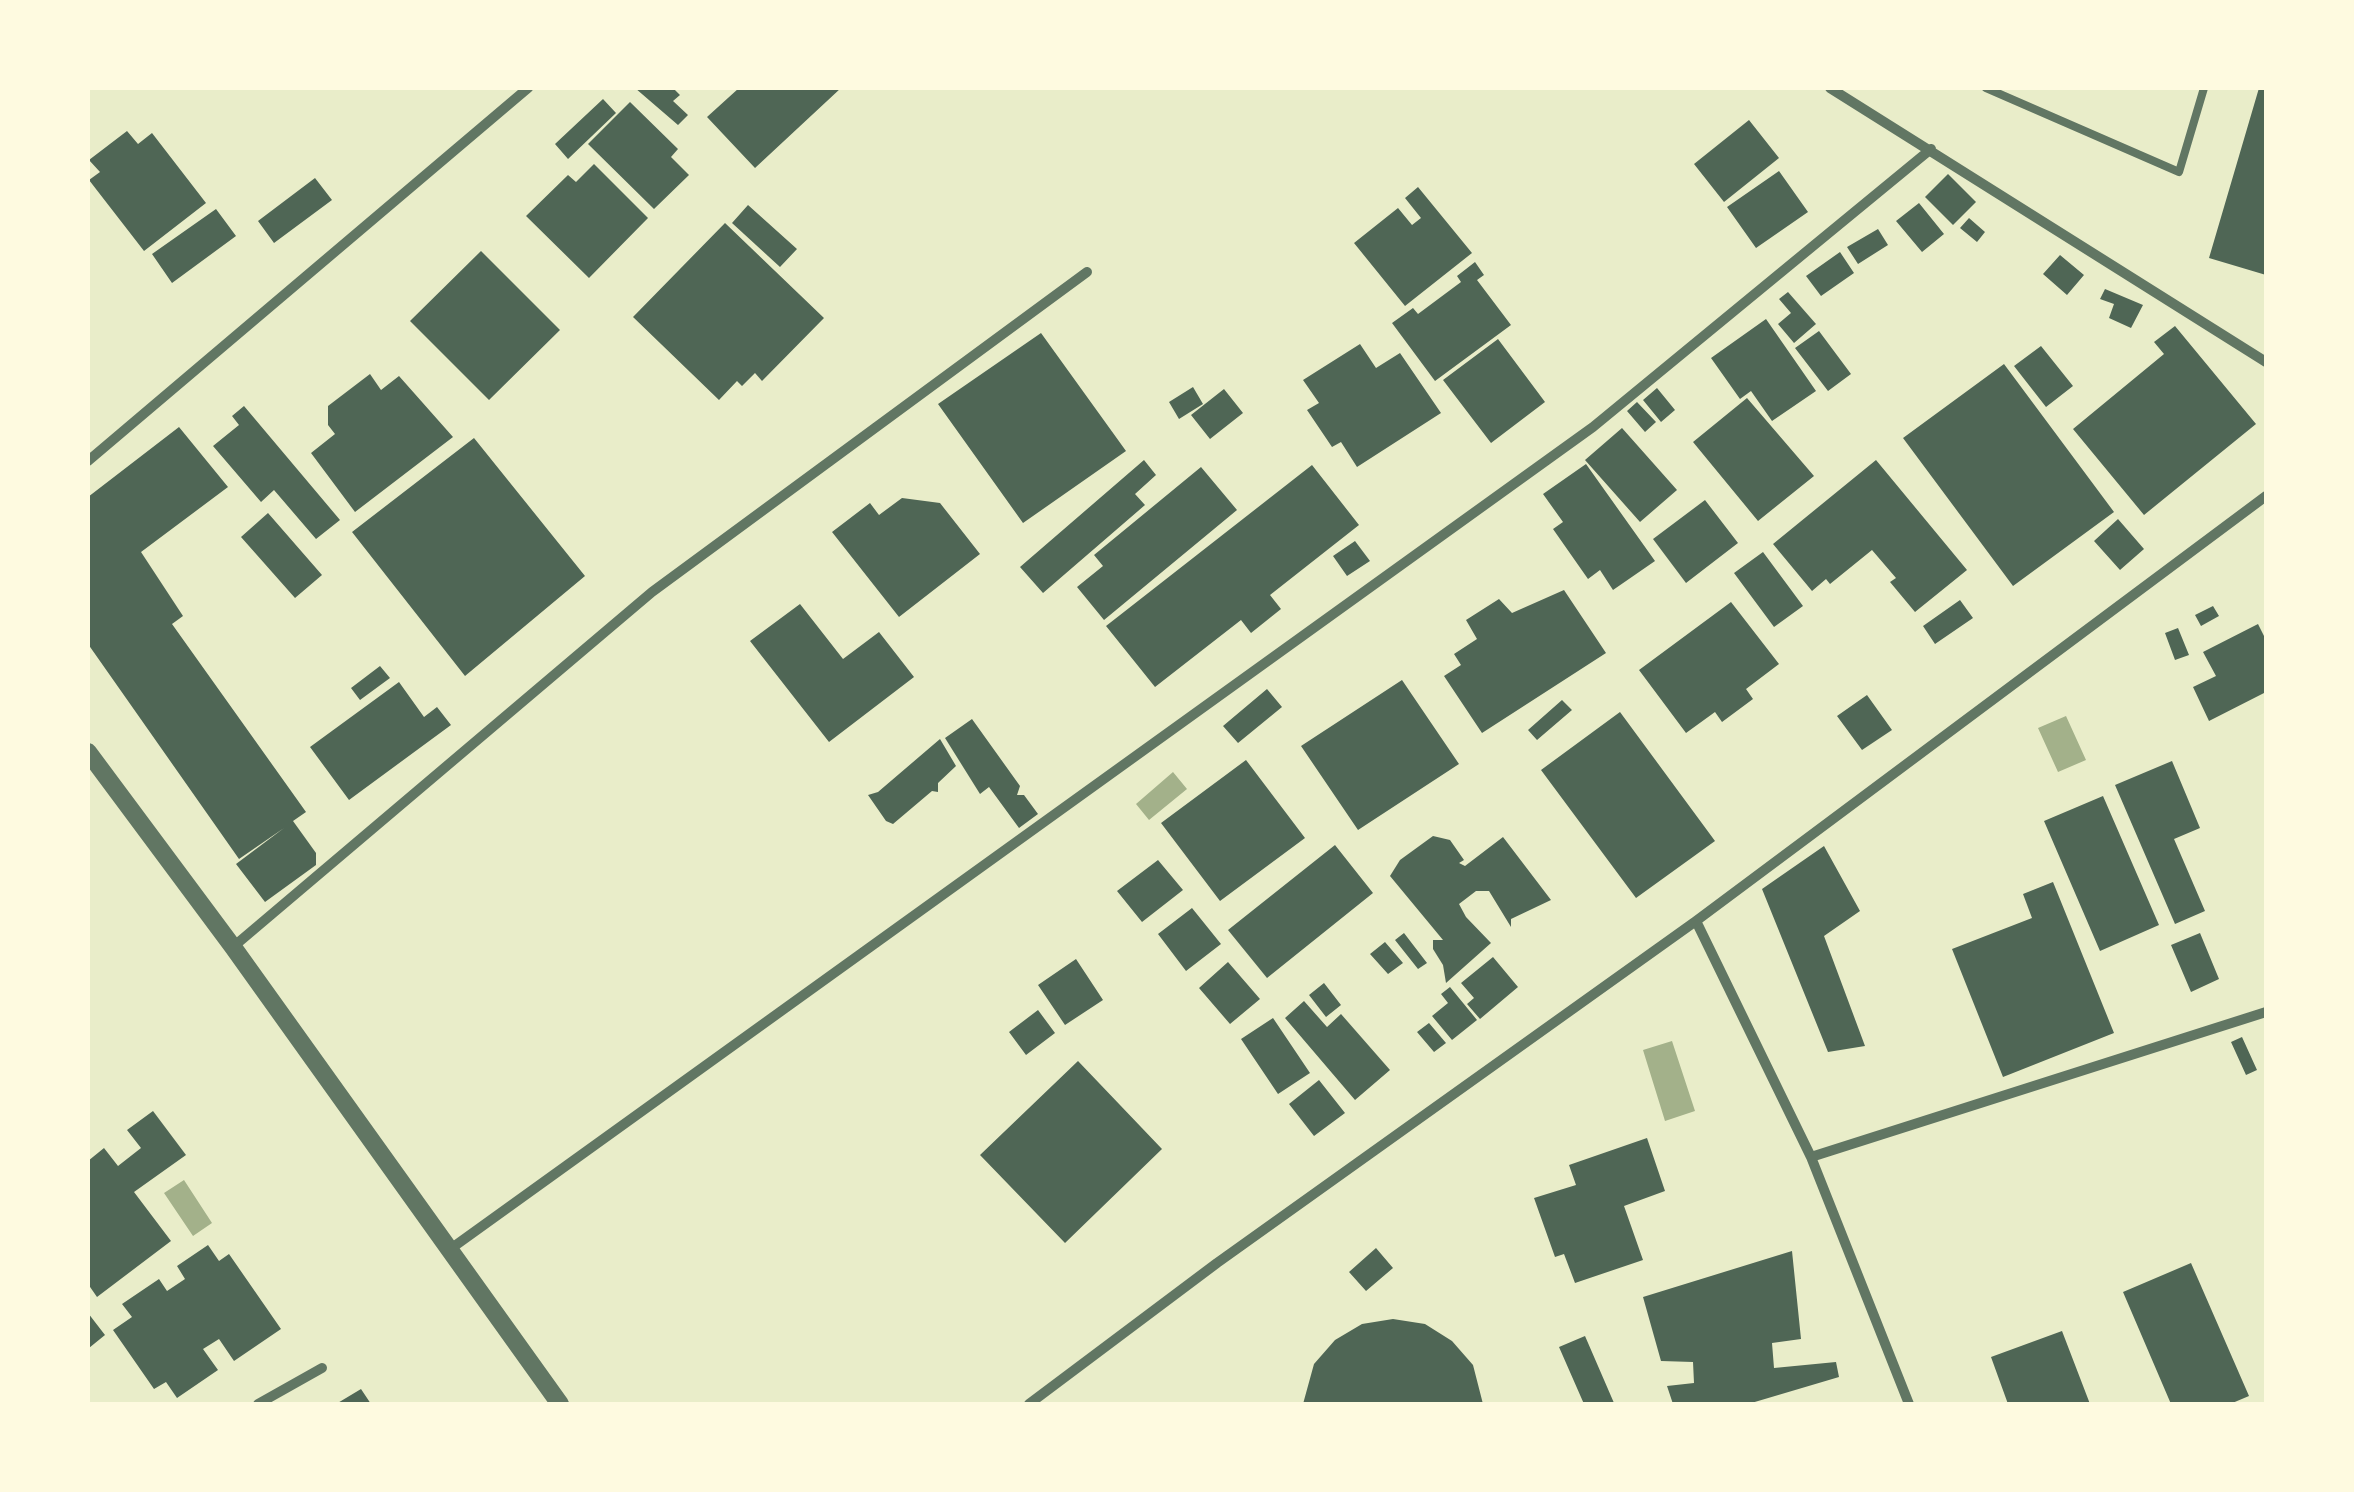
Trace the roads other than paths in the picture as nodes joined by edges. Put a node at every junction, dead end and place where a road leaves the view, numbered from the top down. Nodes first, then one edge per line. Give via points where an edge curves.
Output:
1 (528, 88) edge
2 (1830, 88) edge
3 (1986, 88) edge
4 (2204, 88) edge
5 (1931, 148) junction
6 (1087, 272) dead end
7 (2266, 362) edge
8 (88, 461) edge
9 (2266, 496) edge
10 (88, 752) edge
11 (1696, 921) junction
12 (233, 947) junction
13 (2266, 1012) edge
14 (1811, 1157) junction
15 (448, 1251) junction
16 (322, 1368) dead end
17 (258, 1404) edge
18 (560, 1404) edge
19 (1029, 1404) edge
20 (1909, 1404) edge

1 - 8 street
2 - 5 street
3 - 4 lane via 2179,172
5 - 7 street
5 - 15 street via 1593,427
6 - 12 street via 652,592
9 - 11 street
10 - 12 street
11 - 14 street
11 - 19 street
12 - 15 street
13 - 14 street
14 - 20 street
15 - 18 street
16 - 17 street

